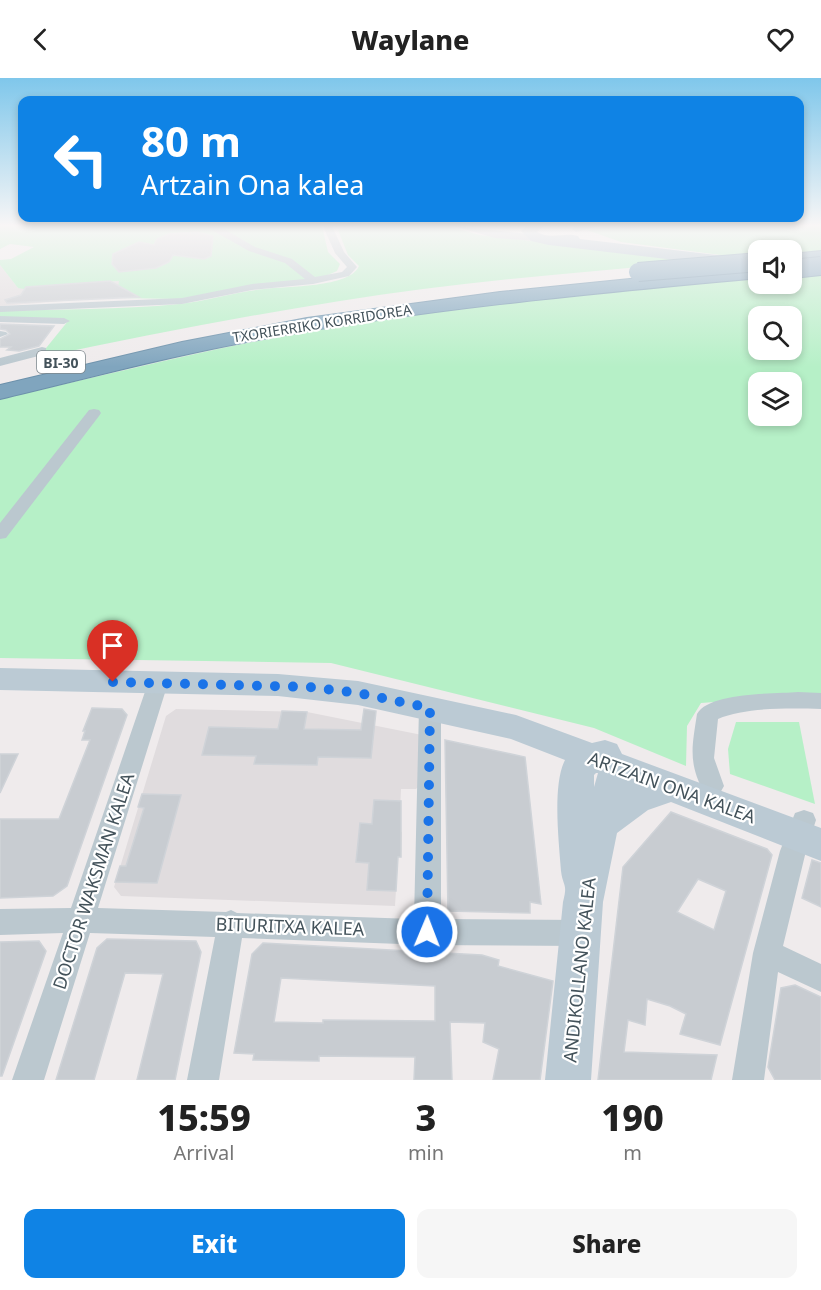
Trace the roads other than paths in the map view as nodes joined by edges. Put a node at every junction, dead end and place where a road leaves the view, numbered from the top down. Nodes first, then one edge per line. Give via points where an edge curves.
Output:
1 (307, 273) edge
2 (346, 273) edge
3 (631, 273) edge
4 (748, 273) edge
5 (313, 281) junction
6 (0, 309) edge
7 (0, 319) edge
8 (64, 321) dead end
9 (42, 351) dead end
10 (0, 362) edge
11 (0, 376) edge
12 (0, 392) edge
13 (94, 413) dead end
14 (0, 534) edge
15 (0, 679) edge
16 (158, 683) junction
17 (821, 701) edge
18 (430, 708) junction
19 (522, 730) junction
20 (605, 759) junction
21 (712, 786) junction
22 (670, 787) junction
23 (575, 795) junction
24 (601, 825) junction
25 (811, 832) edge
26 (582, 918) junction
27 (80, 920) junction
28 (0, 922) edge
29 (231, 924) junction
30 (427, 932) junction
31 (766, 953) junction
32 (821, 978) edge
33 (28, 1080) edge
34 (203, 1080) edge
35 (568, 1080) edge
36 (748, 1080) edge

1 - 5 street
2 - 5 street
3 - 11 highway, TXORIERRIKO KORRIDOREA / BI-30, bridge via 406,297 233,325
4 - 12 highway, TXORIERRIKO KORRIDOREA / BI-30 via 514,296 332,320 203,344
5 - 6 street via 182,301
7 - 8 street
9 - 10 street
13 - 14 street
15 - 16 main road, ARTZAIN ONA KALEA
16 - 18 main road, ARTZAIN ONA KALEA via 309,687
16 - 27 street, DOCTOR WAKSMAN KALEA
17 - 21 street via 726,706 708,714 701,755 704,773
18 - 19 main road, ARTZAIN ONA KALEA
18 - 30 street
19 - 20 main road, ARTZAIN ONA KALEA
19 - 23 main road via 544,746
20 - 21 main road, ARTZAIN ONA KALEA
20 - 22 main road, ARTZAIN ONA KALEA
20 - 23 main road via 577,770
20 - 24 main road, ANDIKOLLANO KALEA
21 - 25 main road, ARTZAIN ONA KALEA
22 - 24 main road via 635,800
22 - 25 main road, ARTZAIN ONA KALEA
23 - 26 main road
24 - 26 main road, ANDIKOLLANO KALEA
25 - 31 street
26 - 30 street, BITURITXA KALEA
26 - 35 main road, ANDIKOLLANO KALEA
27 - 28 street, BITURITXA KALEA
27 - 29 street, BITURITXA KALEA
27 - 33 street, DOCTOR WAKSMAN KALEA
29 - 30 street, BITURITXA KALEA
29 - 34 street
31 - 32 street
31 - 36 street

